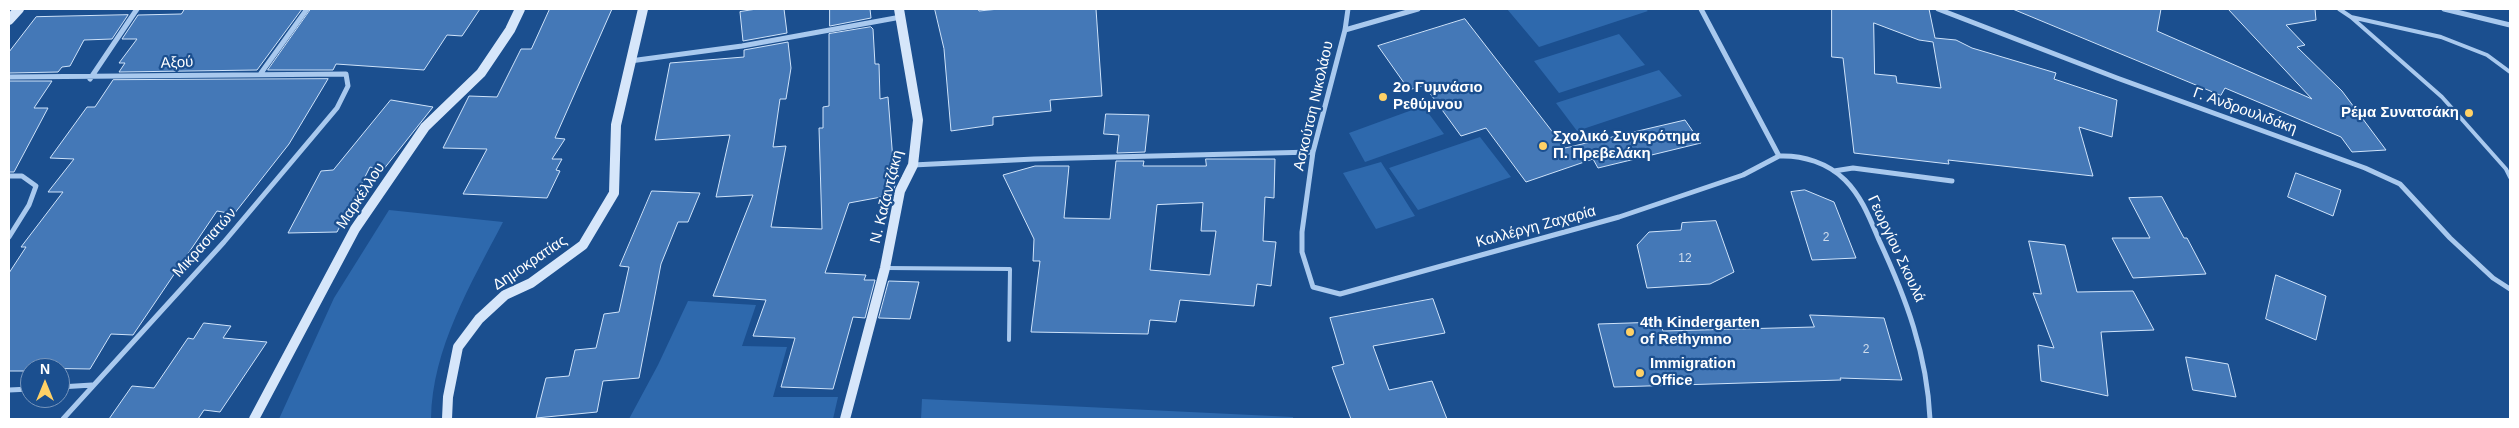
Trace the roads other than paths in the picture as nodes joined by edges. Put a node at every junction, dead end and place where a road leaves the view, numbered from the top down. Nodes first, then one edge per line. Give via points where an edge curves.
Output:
1 (19, 9) edge
2 (137, 9) edge
3 (307, 9) edge
4 (520, 9) edge
5 (644, 9) edge
6 (1348, 9) edge
7 (1418, 9) edge
8 (1701, 9) edge
9 (1938, 9) edge
10 (2339, 9) edge
11 (2444, 9) edge
12 (900, 13) edge
13 (2350, 17) junction
14 (9, 20) edge
15 (2510, 25) edge
16 (1345, 30) junction
17 (630, 61) junction
18 (261, 72) junction
19 (2510, 72) edge
20 (346, 74) joint
21 (9, 77) edge
22 (90, 79) junction
23 (1313, 152) junction
24 (1779, 156) junction
25 (913, 165) junction
26 (1834, 171) junction
27 (9, 176) edge
28 (2510, 177) edge
29 (1952, 181) dead end
30 (9, 237) edge
31 (1307, 267) joint
32 (885, 268) junction
33 (2510, 288) edge
34 (1009, 340) dead end
35 (92, 385) junction
36 (70, 386) edge
37 (63, 419) edge
38 (254, 419) edge
39 (447, 419) edge
40 (845, 419) edge
41 (1930, 419) edge

1 - 14 street
2 - 22 street
3 - 18 street
4 - 38 street, Μαρκέλλου via 481,73 425,127 355,229
5 - 17 street, Δημοκρατίας
6 - 16 street, Ασκούτση Νικολάου
7 - 16 street
8 - 24 street
9 - 33 street, Γ. Ανδρουλιδάκη via 2365,168 2400,184 2464,251 2493,278
10 - 13 lane
11 - 15 street
12 - 17 street via 742,46
12 - 25 street, Ν. Καζαντζάκη via 918,120
13 - 19 lane via 2441,37 2487,55
13 - 28 lane via 2442,97
16 - 23 street, Ασκούτση Νικολάου
17 - 39 street, Δημοκρατίας via 616,125 614,193 583,245 531,283 505,295 479,319 458,347
18 - 20 street, Αξού
18 - 22 street, Αξού
20 - 35 street, Μικρασιατών via 348,86 337,108 224,242
21 - 22 street, Αξού
23 - 25 street
23 - 31 street, Ασκούτση Νικολάου via 1302,232 1302,252
24 - 26 street, Γεωργίου Σκουλά via 1803,158
24 - 31 street, Καλλέργη Ζαχαρία via 1744,175 1620,217 1340,294 1313,287
25 - 32 street, Ν. Καζαντζάκη via 900,191
26 - 29 street via 1853,168
26 - 41 street, Γεωργίου Σκουλά via 1849,184 1862,203 1910,306 1924,355
27 - 30 street via 22,176 36,186 29,205
32 - 34 lane via 1010,269
32 - 40 street, Ν. Καζαντζάκη
35 - 36 street
35 - 37 street, Μικρασιατών

